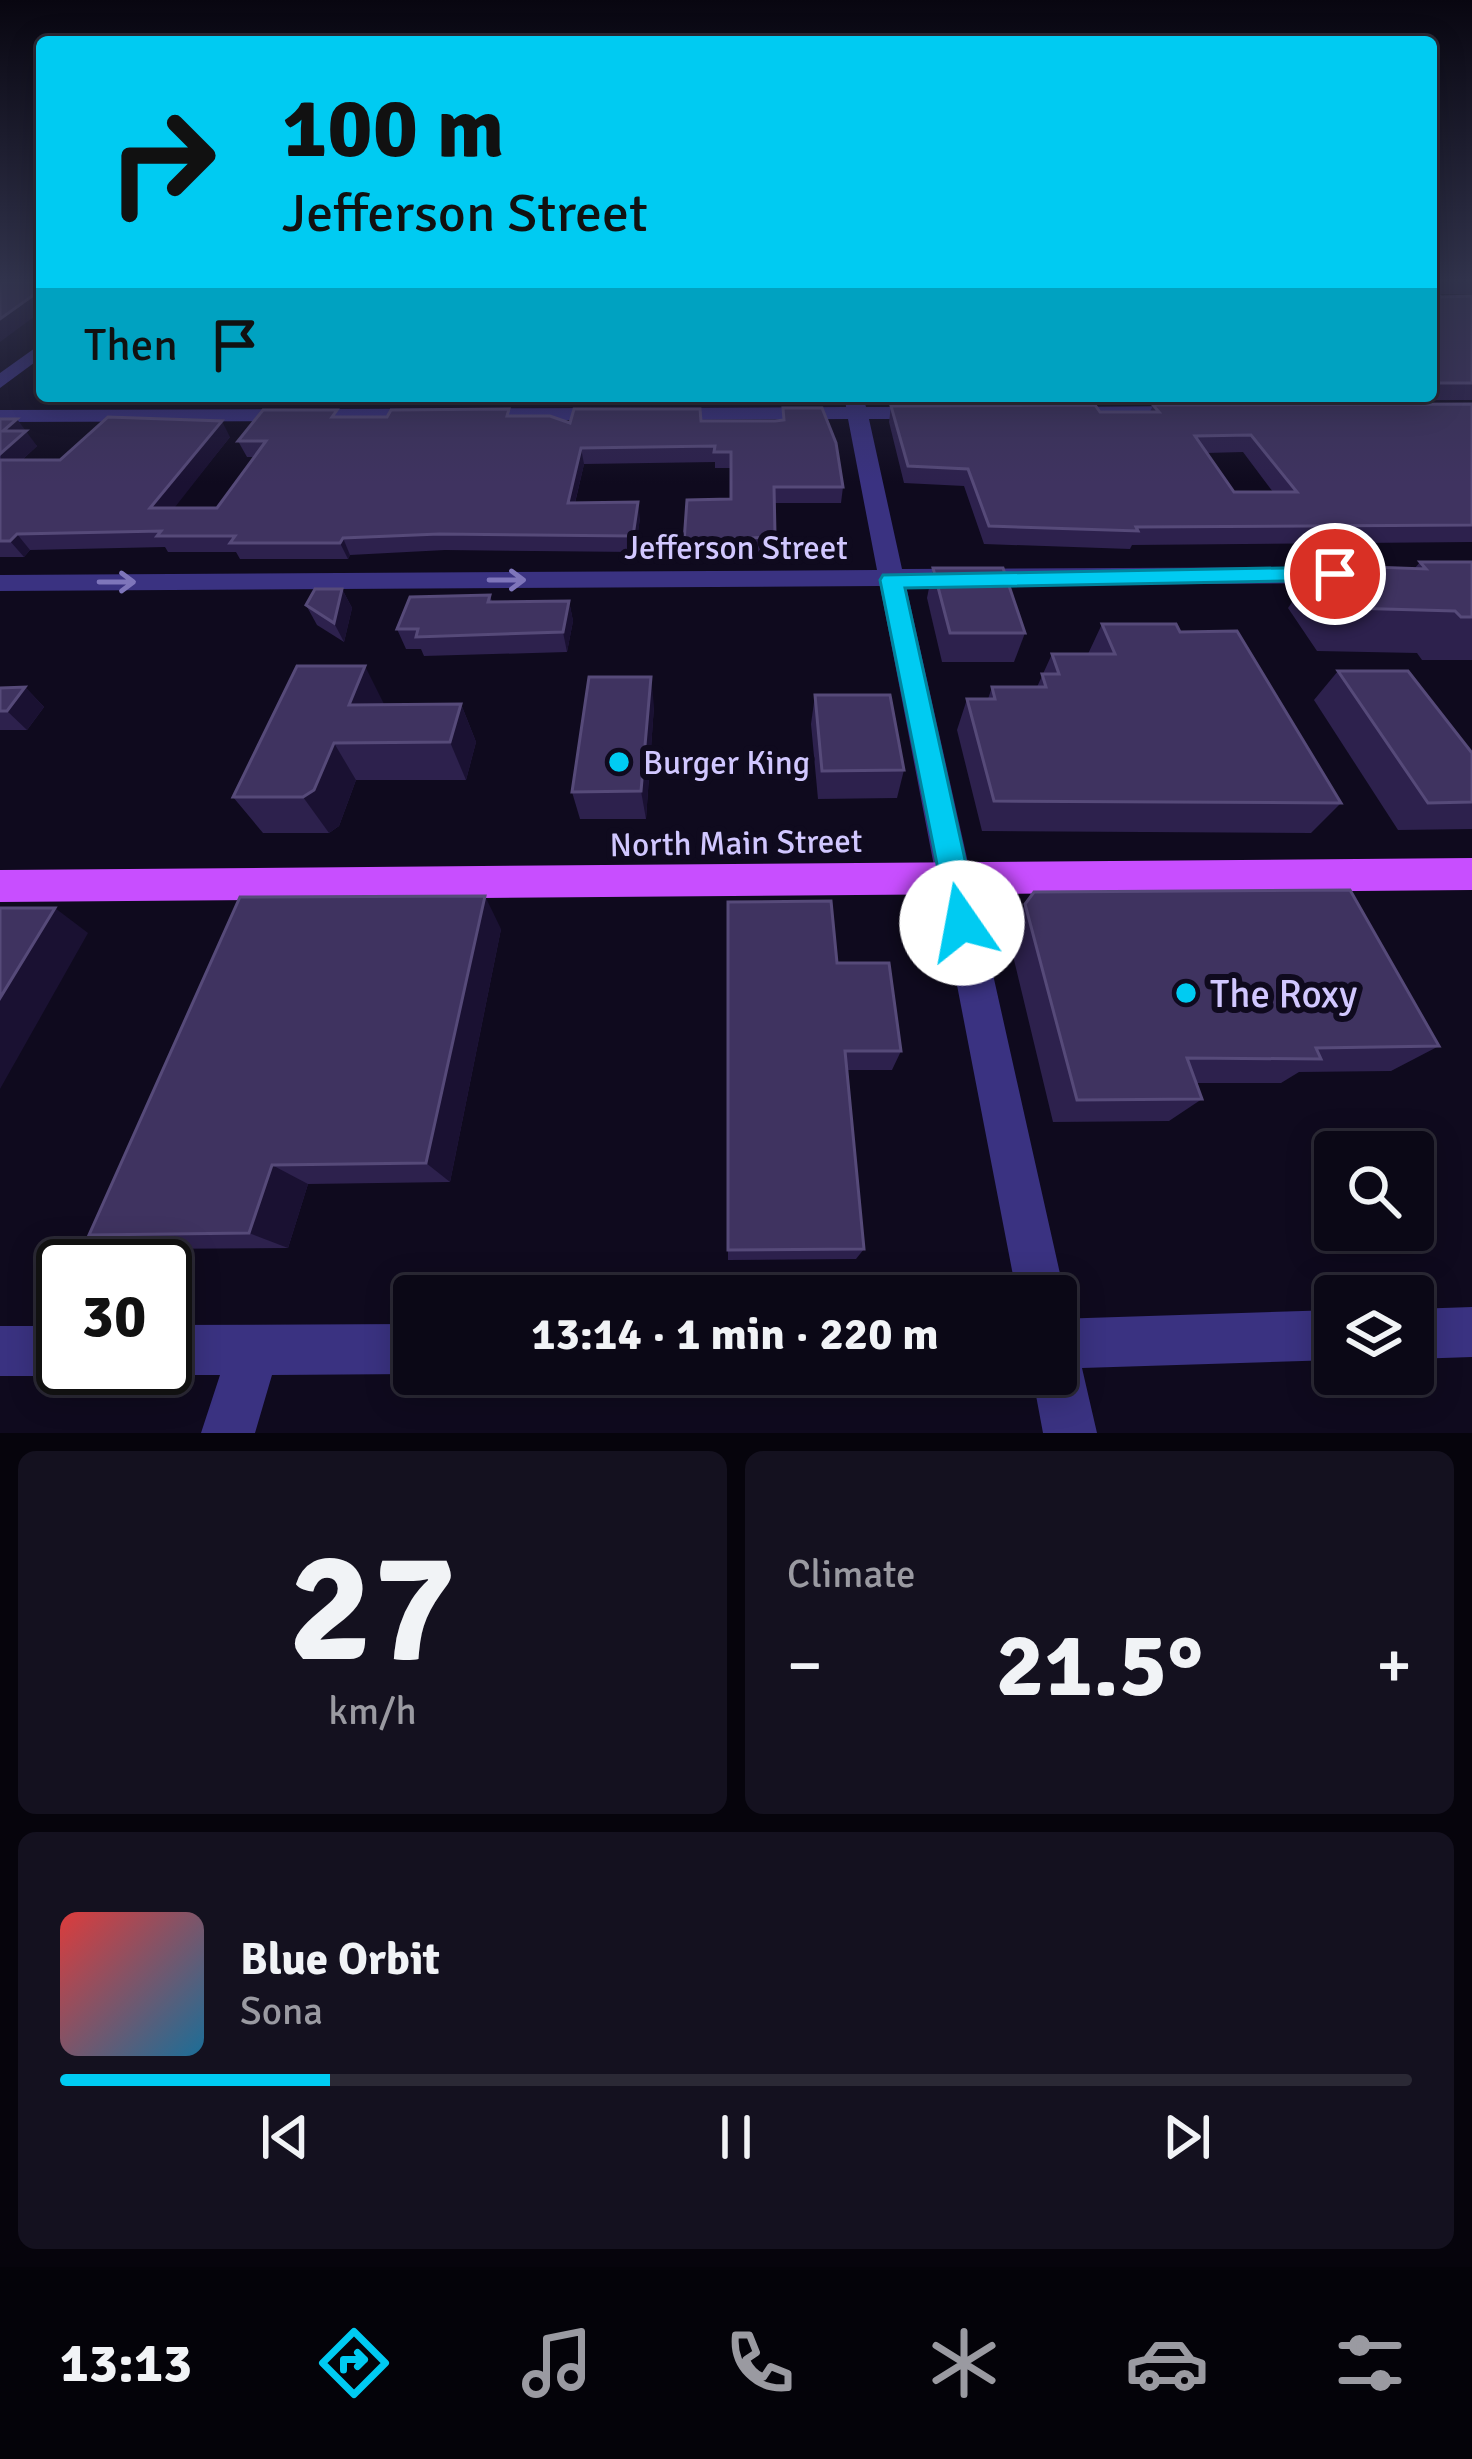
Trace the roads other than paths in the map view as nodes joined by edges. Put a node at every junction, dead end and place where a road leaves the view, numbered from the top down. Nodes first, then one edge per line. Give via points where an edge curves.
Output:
1 (36, 353) edge
2 (0, 382) edge
3 (264, 402) edge
4 (856, 404) edge
5 (1109, 404) edge
6 (551, 405) edge
7 (1044, 412) edge
8 (1210, 412) edge
9 (951, 413) edge
10 (0, 416) edge
11 (253, 416) junction
12 (1381, 574) edge
13 (891, 580) junction
14 (0, 583) edge
15 (1472, 874) edge
16 (953, 879) junction
17 (0, 886) edge
18 (1037, 1275) edge
19 (1472, 1332) edge
20 (1434, 1333) edge
21 (1314, 1337) edge
22 (1077, 1343) edge
23 (254, 1349) junction
24 (393, 1349) edge
25 (192, 1350) edge
26 (36, 1351) edge
27 (0, 1352) edge
28 (1062, 1395) edge
29 (228, 1433) edge
30 (1070, 1433) edge

1 - 2 street
3 - 11 street
4 - 6 street
4 - 9 street
4 - 13 street
5 - 7 street
5 - 8 street
6 - 11 street
10 - 11 street
12 - 13 street, Jefferson Street
14 -> 13 street, Jefferson Street
13 - 16 street
15 - 16 main road, North Main Street
16 - 17 main road, North Main Street
16 - 18 street
19 - 20 street
21 - 22 street
23 - 24 street
23 - 25 street
23 - 29 street
26 - 27 street
28 - 30 street

